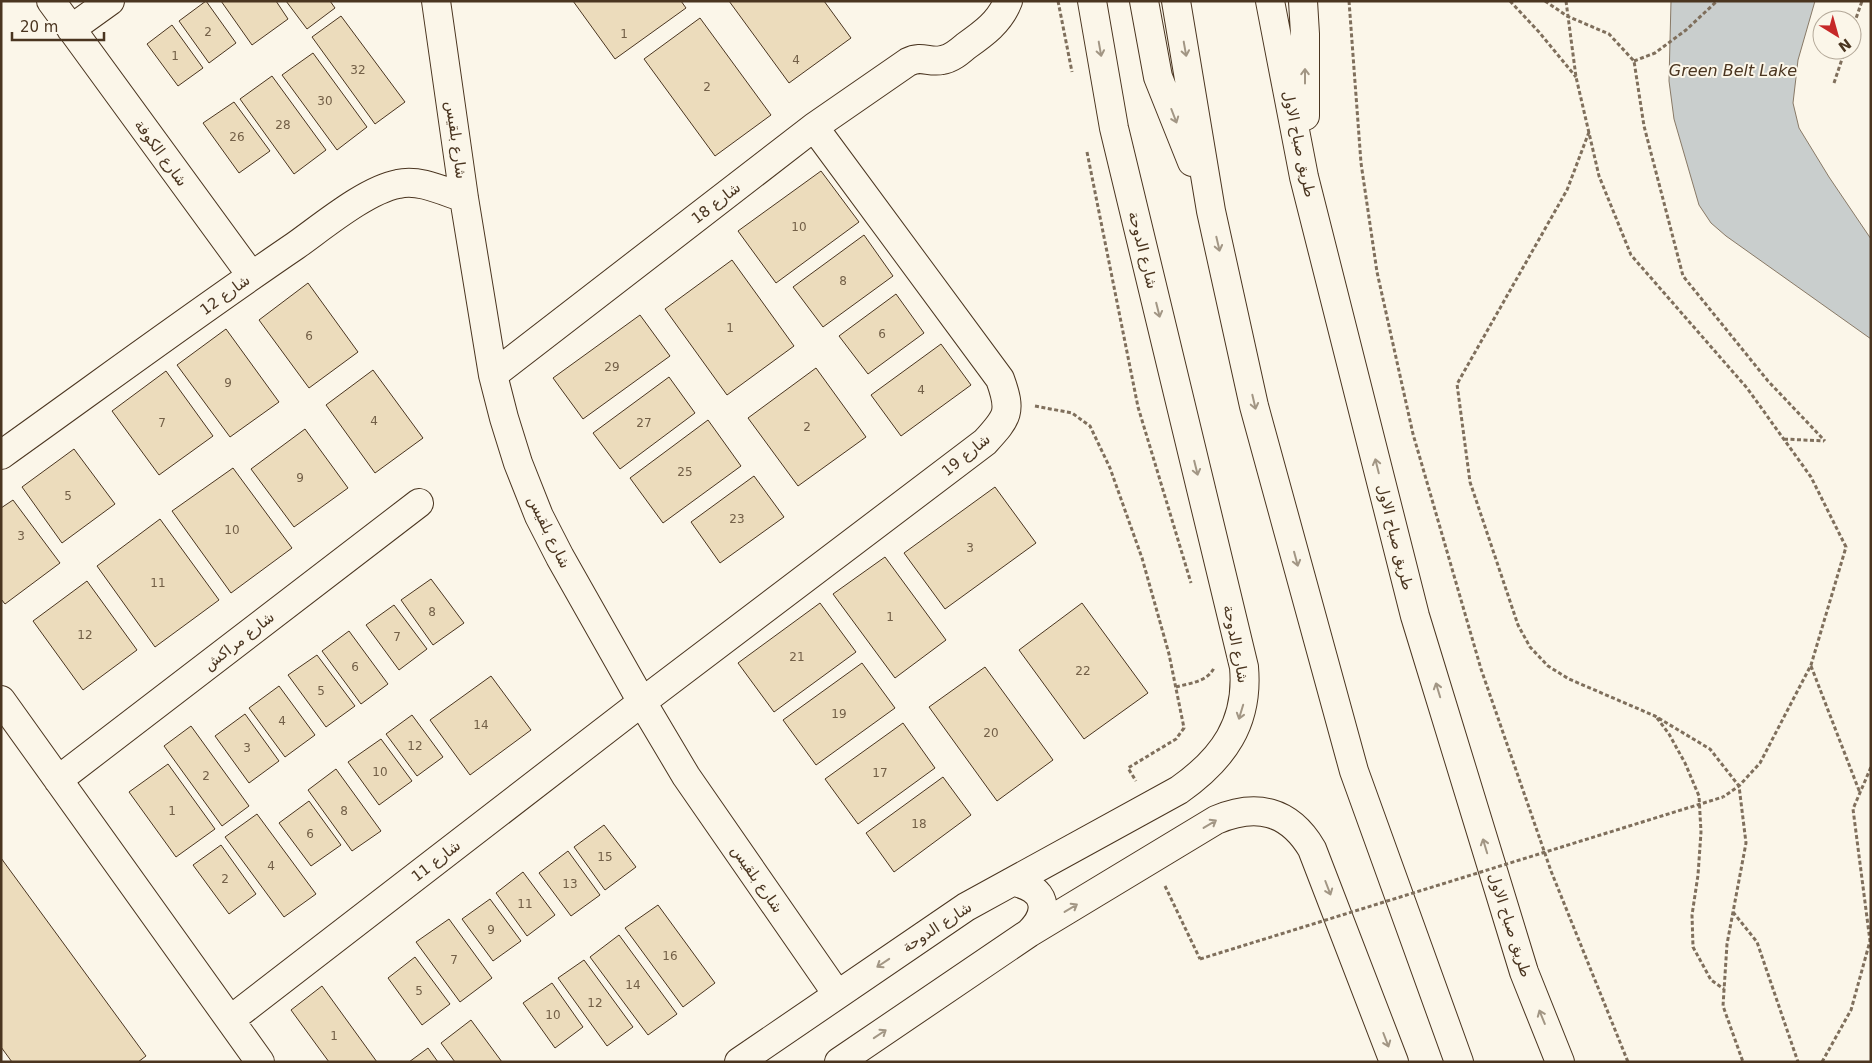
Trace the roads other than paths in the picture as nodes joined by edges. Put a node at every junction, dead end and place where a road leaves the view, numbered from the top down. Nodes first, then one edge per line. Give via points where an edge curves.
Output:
1 (51, 1) edge
2 (110, 1) edge
3 (436, 1) edge
4 (1008, 1) edge
5 (1092, 1) edge
6 (1144, 1) edge
7 (1176, 1) edge
8 (1270, 1) edge
9 (1303, 1) edge
10 (72, 29) junction
11 (814, 128) junction
12 (1304, 177) junction
13 (464, 198) junction
14 (1210, 211) junction
15 (251, 276) junction
16 (493, 375) junction
17 (1, 455) edge
18 (419, 503) dead end
19 (1, 700) edge
20 (642, 702) junction
21 (58, 780) junction
22 (1014, 882) junction
23 (1029, 933) junction
24 (838, 994) junction
25 (230, 1020) junction
26 (260, 1062) edge
27 (739, 1062) edge
28 (839, 1062) edge
29 (1394, 1062) edge
30 (1459, 1062) edge
31 (1560, 1062) edge

1 - 10 main road, شارع الكوفة
2 - 10 main road
3 - 13 main road, شارع بلقيس
4 - 11 main road, شارع 18 via 1005,10 987,30 950,58 939,61 921,58 908,62
5 -> 22 main road, شارع الدوحة via 1114,128 1246,685 1240,718 1223,750 1192,781
6 -> 14 main road via 1158,76
7 -> 14 main road
8 - 12 main road, طريق صباح الاول
12 -> 9 main road
10 - 15 main road, شارع الكوفة
11 - 16 main road, شارع 18
11 - 20 main road, شارع 19 via 1000,379 1008,400 1004,422 985,442
31 -> 12 main road, طريق صباح الاول via 1524,972 1415,616
13 - 15 main road, شارع 12 via 428,185 400,184 384,188
13 - 16 main road, شارع بلقيس
14 -> 30 main road via 1254,406 1354,771
15 - 17 main road, شارع 12
16 - 20 main road, شارع بلقيس via 518,463 539,516
18 - 21 main road, شارع مراكش
19 - 21 main road
20 - 24 main road, شارع بلقيس via 686,776
20 - 25 main road, شارع 11
21 - 25 main road
22 - 23 main road via 1028,885 1039,895 1043,909 1040,924
22 -> 24 main road, شارع الدوحة via 966,907
28 -> 23 main road
23 -> 29 main road via 1216,820 1233,812 1258,810 1269,813 1295,828 1312,849
24 - 27 main road, شارع الدوحة
25 - 26 main road

